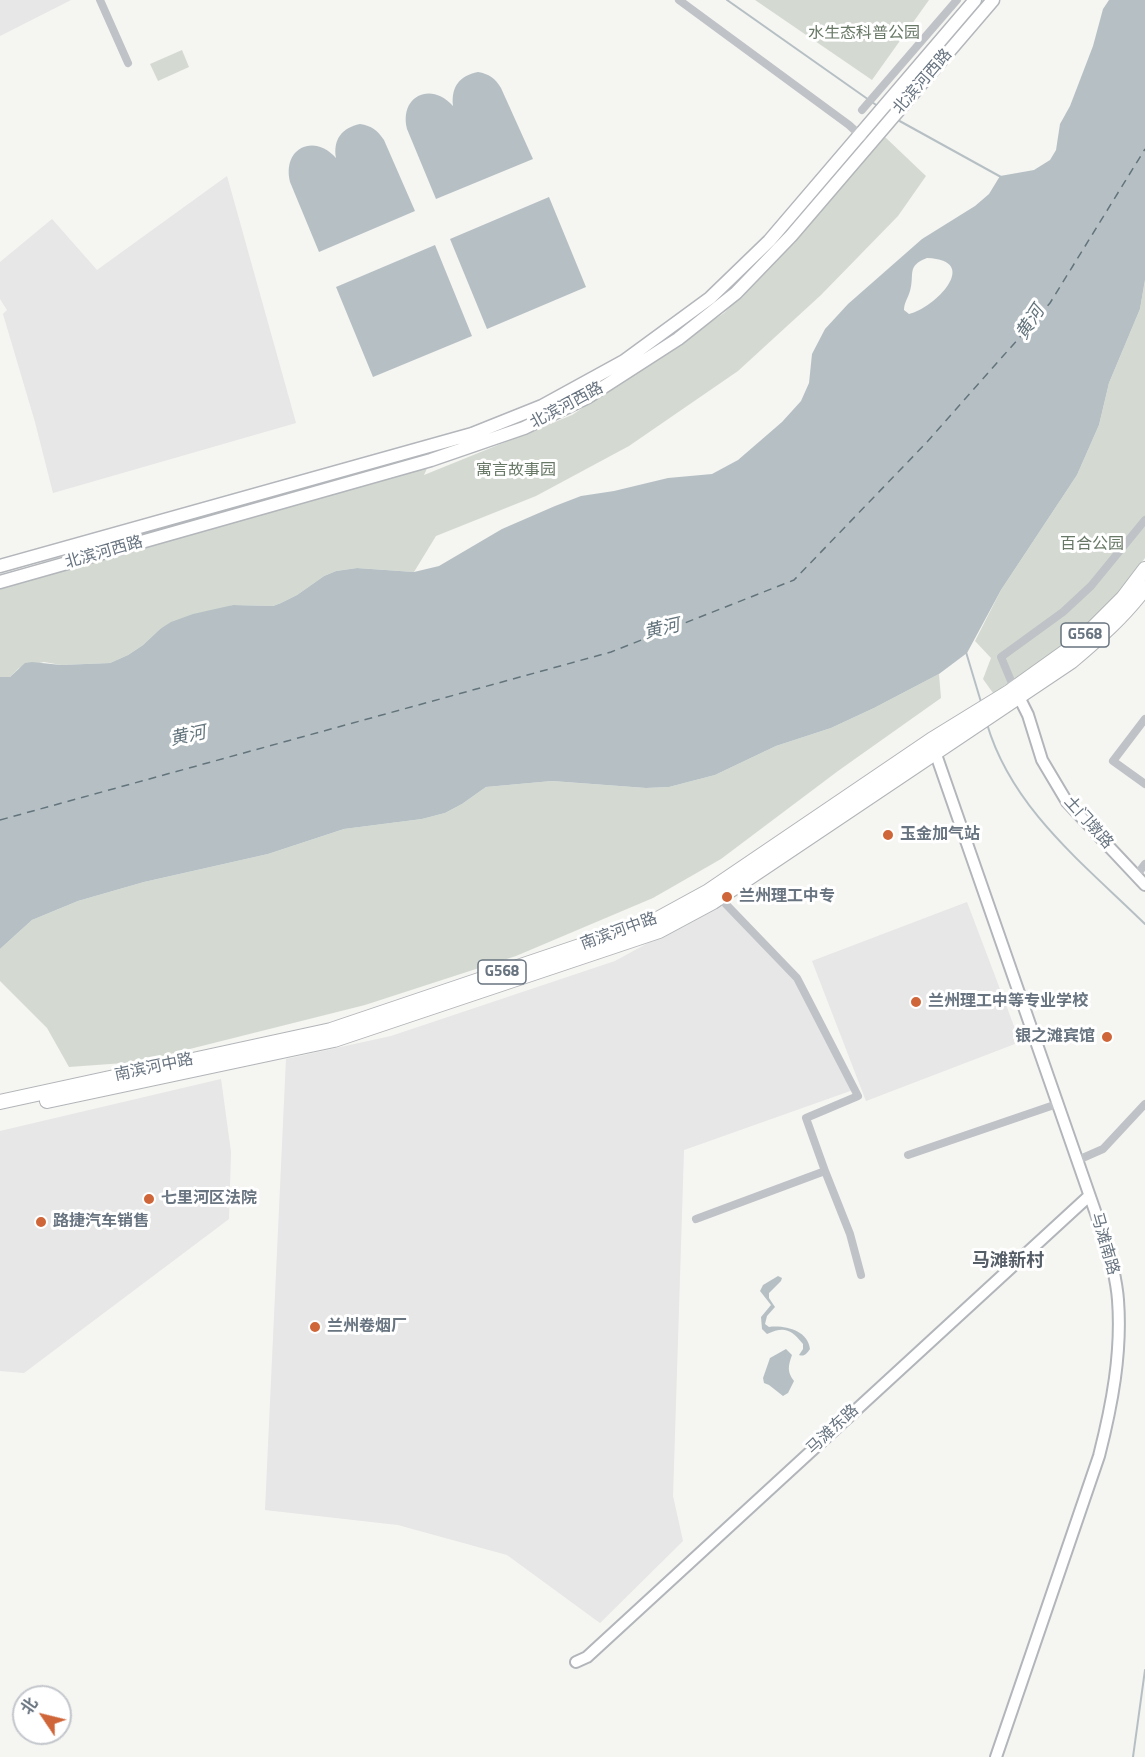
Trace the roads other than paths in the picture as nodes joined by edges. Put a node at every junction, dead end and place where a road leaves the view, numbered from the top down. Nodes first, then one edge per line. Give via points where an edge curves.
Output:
1 (100, 0) edge
2 (679, 0) edge
3 (957, 0) edge
4 (975, 0) edge
5 (993, 0) edge
6 (128, 63) dead end
7 (862, 111) dead end
8 (860, 135) junction
9 (870, 144) junction
10 (1145, 520) edge
11 (0, 566) edge
12 (1145, 569) edge
13 (0, 582) edge
14 (1145, 588) edge
15 (1017, 692) junction
16 (1145, 719) edge
17 (933, 746) junction
18 (1145, 784) edge
19 (1145, 864) edge
20 (1136, 876) junction
21 (1145, 885) edge
22 (719, 897) junction
23 (0, 1102) edge
24 (1057, 1104) junction
25 (1145, 1104) edge
26 (0, 1111) edge
27 (908, 1155) dead end
28 (1078, 1160) junction
29 (825, 1171) junction
30 (1089, 1196) junction
31 (696, 1219) dead end
32 (861, 1275) dead end
33 (576, 1662) dead end
34 (996, 1757) edge

1 - 6 street
2 - 8 street
3 - 7 street
4 - 8 main road, 北滨河西路
5 - 9 main road, 北滨河西路
8 - 9 street
8 - 11 main road, 北滨河西路 via 769,242 710,298 624,361 542,406 472,434
9 - 13 main road, 北滨河西路 via 736,293 678,339 588,397 524,428 431,460
10 - 15 street via 1091,586 1063,612 1001,657
12 - 15 highway, 南滨河中路 / G568 via 1092,629
14 - 15 highway, 南滨河中路 / G568 via 1072,661
15 - 17 highway, 南滨河中路 / G568
15 - 20 main road, 土门墩路 via 1042,760 1067,802
16 - 18 street via 1113,761
17 - 22 highway, 南滨河中路 / G568
17 - 23 highway, 南滨河中路 / G568 via 707,892 654,921 331,1030
17 - 24 main road, 马滩南路
19 - 20 street
20 - 21 main road, 土门墩路
22 - 26 highway, 南滨河中路 / G568 via 659,931 334,1041
22 - 29 street via 797,978 858,1096 806,1118
24 - 27 street
24 - 28 main road, 马滩南路
25 - 28 street via 1103,1149
28 - 30 main road, 马滩南路
29 - 31 street
29 - 32 street via 850,1234
30 - 33 main road, 马滩东路 via 587,1657
30 - 34 main road, 马滩南路 via 1110,1254 1118,1299 1111,1408 1099,1456

